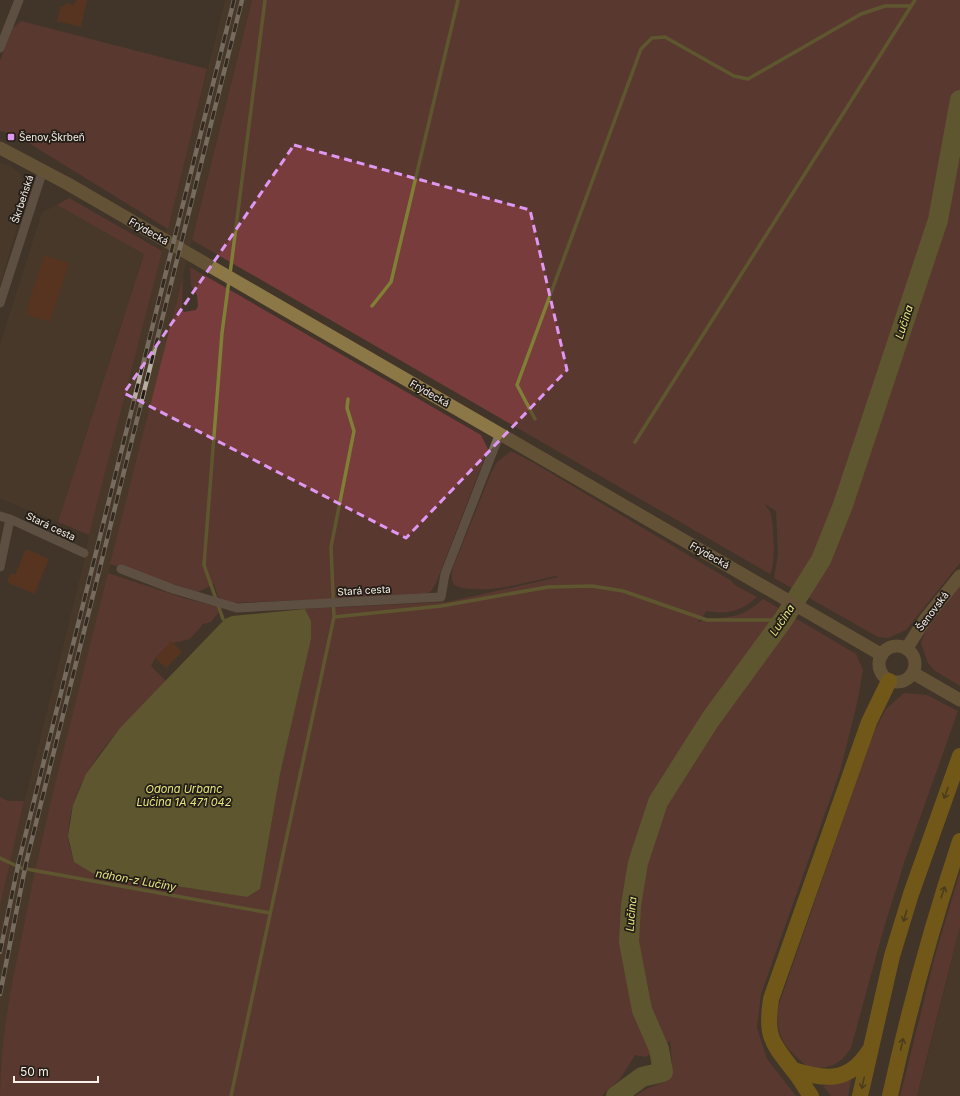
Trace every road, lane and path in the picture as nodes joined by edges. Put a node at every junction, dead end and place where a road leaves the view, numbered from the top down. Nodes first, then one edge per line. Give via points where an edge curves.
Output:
1 (19, 0) edge
2 (0, 48) edge
3 (0, 148) edge
4 (43, 170) junction
5 (0, 303) edge
6 (500, 433) junction
7 (0, 516) edge
8 (10, 519) junction
9 (84, 553) dead end
10 (0, 567) edge
11 (121, 569) dead end
12 (960, 576) edge
13 (907, 648) junction
14 (882, 655) junction
15 (913, 673) junction
16 (889, 681) junction
17 (960, 700) edge
18 (960, 756) edge
19 (960, 841) edge
20 (876, 1020) junction
21 (793, 1070) junction
22 (811, 1096) edge
23 (860, 1096) edge
24 (890, 1096) edge

1 - 2 street
3 - 4 main road, Frýdecká
4 - 5 street, Škrbeňská
4 - 6 main road, Frýdecká
6 - 11 street, Stará cesta via 446,574 441,597 237,608 173,589
6 - 14 main road, Frýdecká
7 - 8 street
8 - 9 street, Stará cesta
8 - 10 street, Stará cesta
12 - 13 main road, Šenovská via 926,618
13 - 14 main road via 893,646
13 - 15 main road via 915,659
14 - 16 main road via 879,668
15 - 16 main road via 904,681
15 - 17 main road
16 - 21 highway via 868,722 771,999 768,1018 770,1036 779,1054
18 -> 20 highway via 911,894
24 -> 19 highway via 918,977
20 - 21 highway via 869,1052 850,1072 829,1077
20 -> 23 highway
21 - 22 highway

